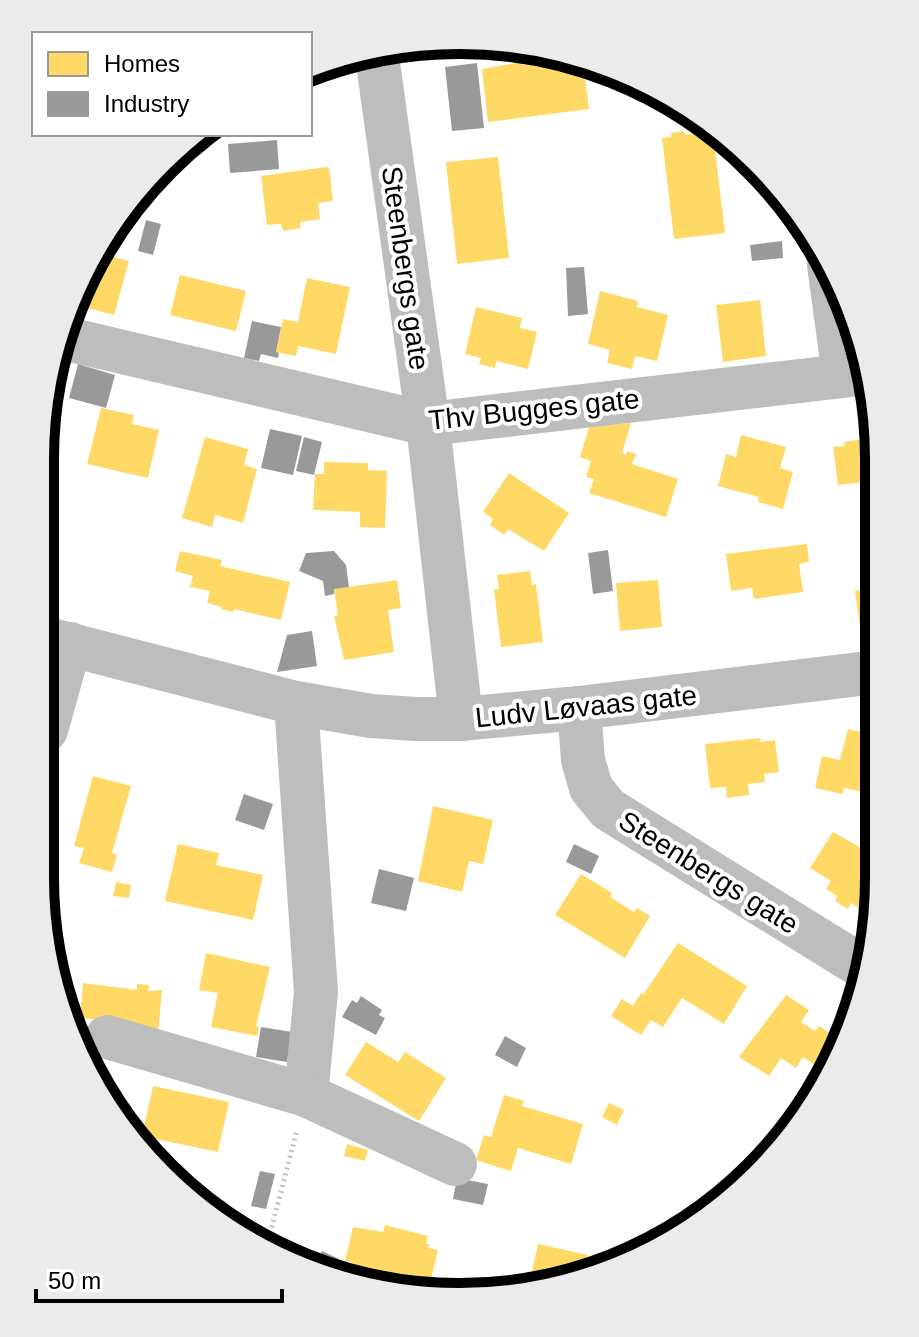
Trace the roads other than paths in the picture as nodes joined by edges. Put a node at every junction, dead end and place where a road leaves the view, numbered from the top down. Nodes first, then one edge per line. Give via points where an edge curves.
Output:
1 (378, 63) edge
2 (73, 340) edge
3 (856, 374) edge
4 (428, 424) junction
5 (57, 641) edge
6 (54, 665) edge
7 (865, 673) edge
8 (296, 703) junction
9 (579, 708) junction
10 (461, 719) junction
11 (856, 963) edge
12 (107, 1037) dead end
13 (306, 1095) junction
14 (455, 1164) dead end

1 - 4 street, Steenbergs gate
2 - 4 street, Thv Bugges gate
3 - 4 street, Thv Bugges gate
4 - 10 street, Steenbergs gate
5 - 6 street, Ludv Løvaas gate
5 - 8 street, Ludv Løvaas gate
7 - 9 street, Ludv Løvaas gate
8 - 10 street, Ludv Løvaas gate via 371,716
8 - 13 street via 316,992
9 - 10 street, Ludv Løvaas gate
9 - 11 street, Steenbergs gate via 591,788 608,809
12 - 13 street
13 - 14 street

